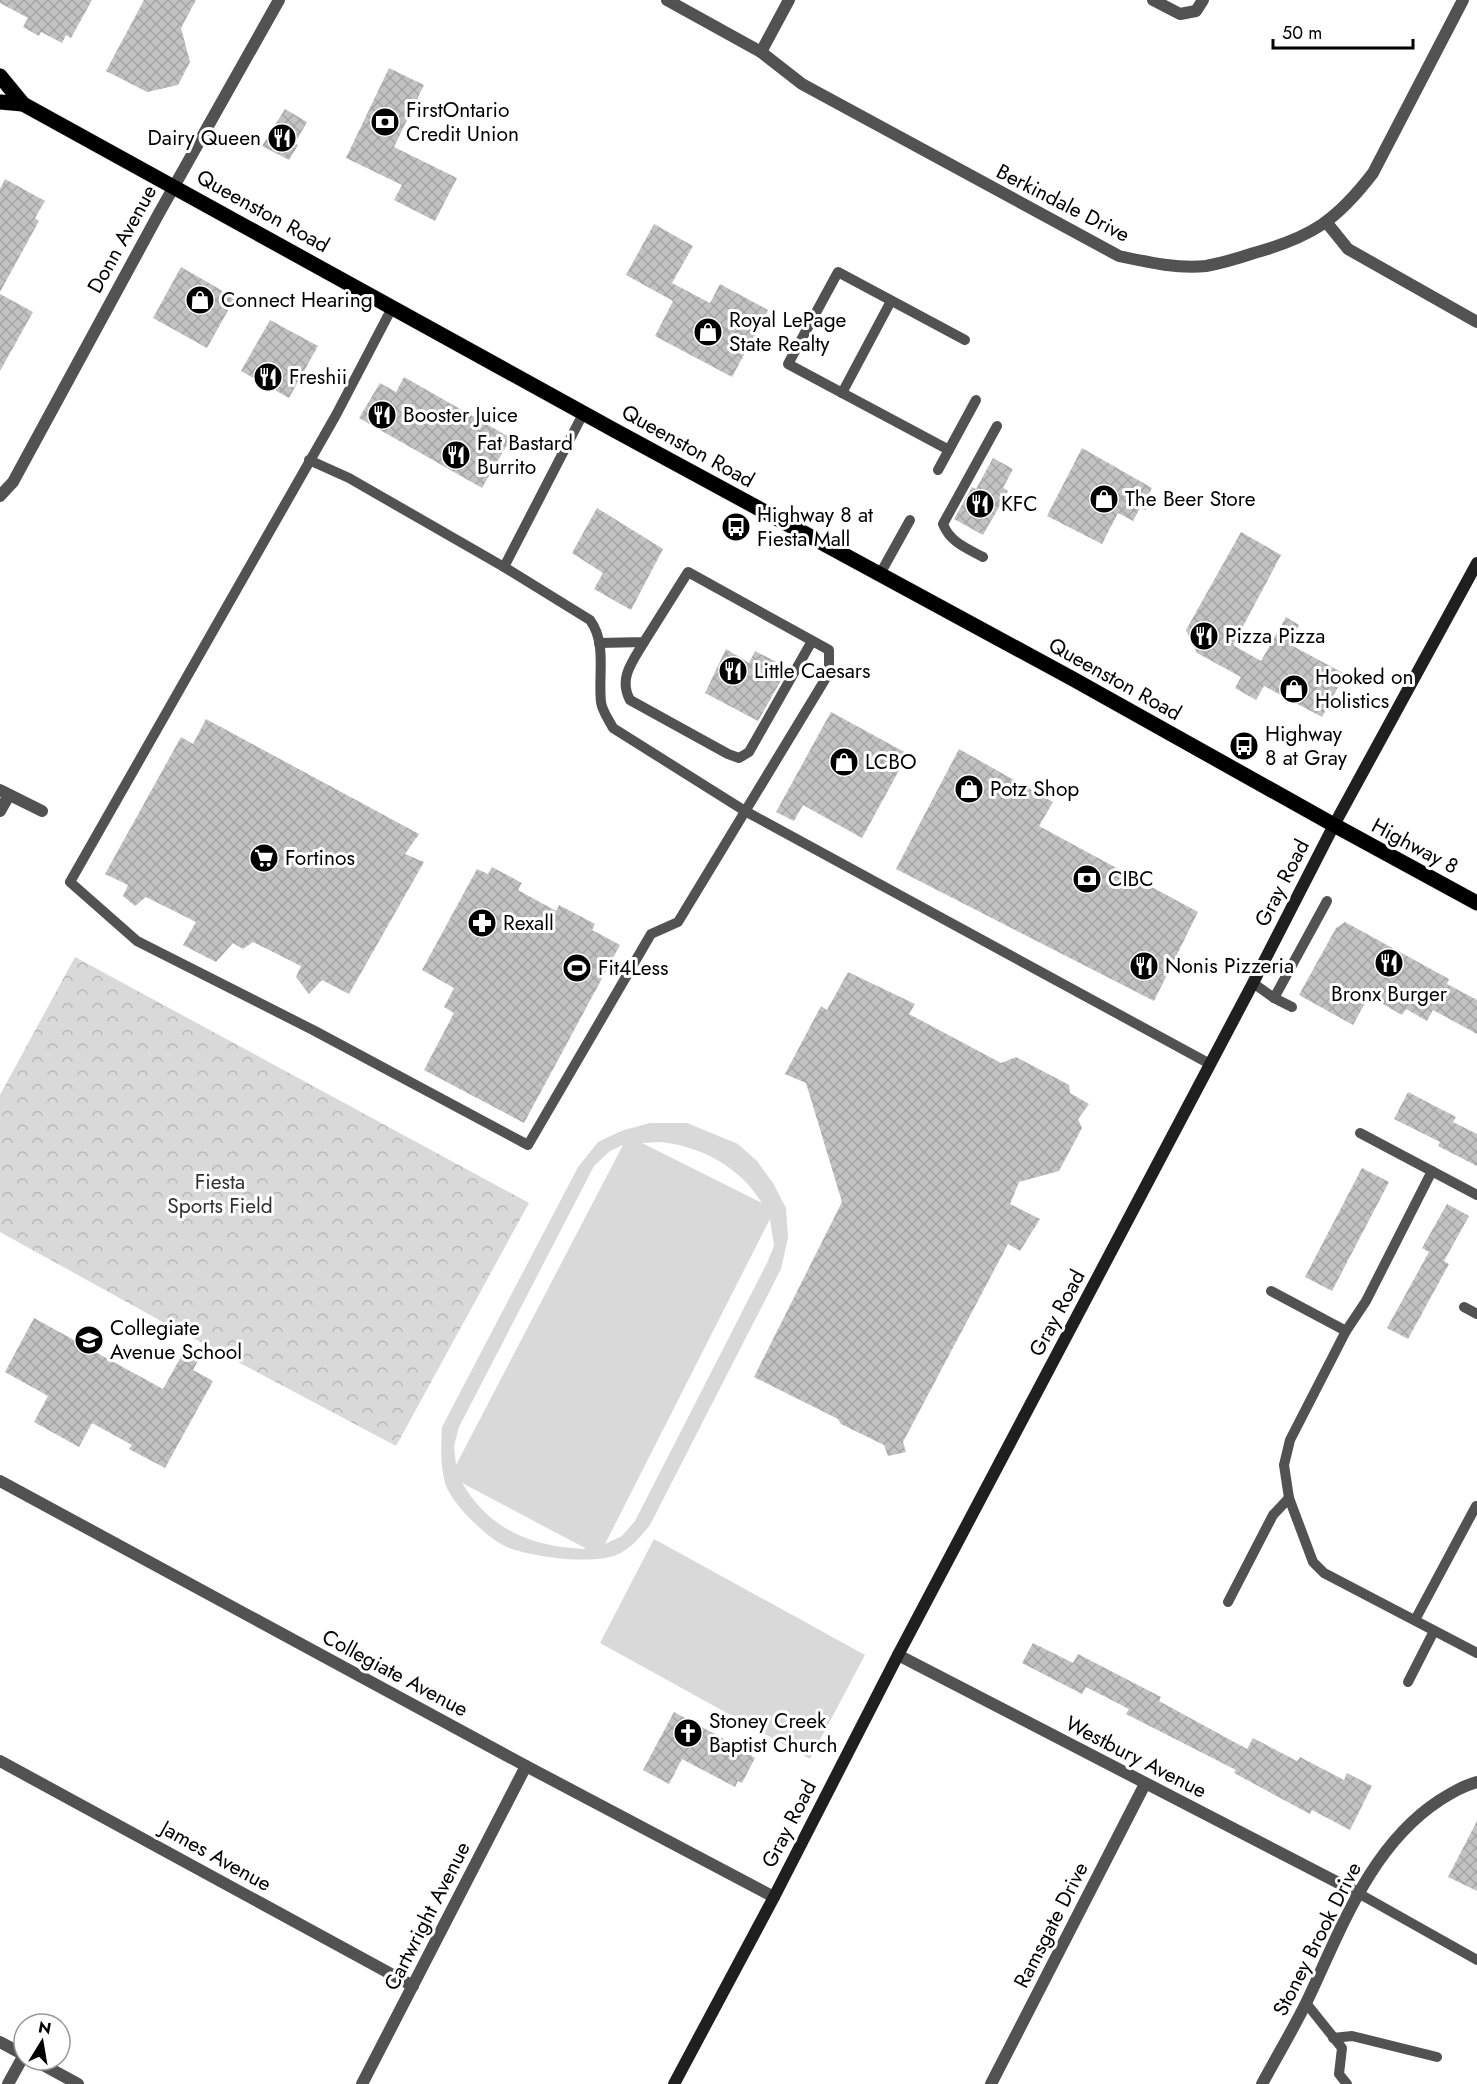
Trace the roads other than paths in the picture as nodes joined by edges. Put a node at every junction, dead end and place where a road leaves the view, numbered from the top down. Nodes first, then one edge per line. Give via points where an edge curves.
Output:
1 (279, 0) edge
2 (667, 0) edge
3 (789, 0) edge
4 (1153, 0) edge
5 (1203, 0) edge
6 (1463, 0) edge
7 (761, 52) junction
8 (0, 76) edge
9 (0, 102) edge
10 (23, 104) junction
11 (174, 186) junction
12 (1327, 223) junction
13 (891, 301) junction
14 (393, 306) junction
15 (1477, 322) edge
16 (965, 340) dead end
17 (842, 393) junction
18 (976, 400) dead end
19 (584, 412) junction
20 (997, 426) dead end
21 (949, 450) junction
22 (309, 460) junction
23 (938, 470) dead end
24 (0, 496) edge
25 (910, 520) dead end
26 (983, 557) dead end
27 (1477, 563) edge
28 (504, 567) junction
29 (880, 574) junction
30 (812, 641) junction
31 (644, 642) junction
32 (599, 643) junction
33 (4, 792) edge
34 (0, 811) edge
35 (42, 811) dead end
36 (745, 811) junction
37 (1334, 825) junction
38 (1327, 901) dead end
39 (1477, 903) edge
40 (1253, 983) junction
41 (1274, 998) junction
42 (1292, 1007) dead end
43 (1210, 1064) junction
44 (1360, 1133) dead end
45 (1432, 1171) junction
46 (1477, 1195) edge
47 (1271, 1291) dead end
48 (1464, 1307) dead end
49 (1477, 1314) edge
50 (1346, 1331) junction
51 (0, 1481) edge
52 (1289, 1498) junction
53 (1476, 1506) edge
54 (1228, 1602) dead end
55 (1415, 1620) junction
56 (1434, 1631) junction
57 (1477, 1653) edge
58 (898, 1655) junction
59 (1408, 1682) dead end
60 (0, 1761) edge
61 (526, 1766) junction
62 (1477, 1782) edge
63 (1145, 1784) junction
64 (1358, 1893) junction
65 (774, 1897) junction
66 (1477, 1960) edge
67 (413, 1986) junction
68 (1306, 2003) junction
69 (1333, 2038) junction
70 (1437, 2057) dead end
71 (56, 2072) edge
72 (78, 2084) edge
73 (362, 2084) edge
74 (674, 2084) edge
75 (991, 2084) edge
76 (1262, 2084) edge
77 (1347, 2084) edge

1 - 11 street, Donn Avenue
2 - 7 street, Berkindale Drive
3 - 7 street
4 - 5 street via 1180,14 1196,11
6 - 12 street, Berkindale Drive via 1373,173 1355,197
7 - 12 street, Berkindale Drive via 802,84 1119,256 1163,265 1204,266 1274,248
8 - 10 main road, Queenston Road
9 - 10 main road, Queenston Road
10 - 11 main road, Queenston Road
11 - 14 main road, Queenston Road
11 - 24 street, Donn Avenue via 13,482
12 - 15 street via 1348,249
13 - 16 lane
13 - 17 lane
13 - 17 lane via 838,272 788,364
14 - 19 main road, Queenston Road
14 - 22 lane
17 - 21 lane
18 - 21 lane
19 - 28 lane
19 - 29 main road, Queenston Road
20 - 26 lane via 943,524 955,542
21 - 23 lane
22 - 28 lane via 349,478
22 - 36 lane via 70,882 137,941 528,1145 651,934 678,922
25 - 29 lane
27 - 37 main road, Gray Road
28 - 32 lane via 590,620 597,629
29 - 37 main road, Queenston Road
30 - 31 lane via 688,572
30 - 31 lane via 749,752 739,758 630,700 624,680
30 - 36 lane via 829,650 829,673
31 - 32 lane
32 - 36 lane via 601,705 613,728
33 - 34 street
33 - 35 street
36 - 43 lane
37 - 39 main road, Highway 8
37 - 40 main road, Gray Road
38 - 41 lane
40 - 41 lane
40 - 43 main road, Gray Road
41 - 42 lane
43 - 58 main road, Gray Road
44 - 45 lane
45 - 46 lane
45 - 50 lane
47 - 50 lane
48 - 49 lane
50 - 52 lane via 1290,1440 1284,1465
51 - 61 street, Collegiate Avenue
52 - 54 lane via 1273,1515
52 - 55 lane via 1313,1562 1324,1573
53 - 55 lane
55 - 56 lane
56 - 57 lane
56 - 59 lane
58 - 63 street, Westbury Avenue
58 - 65 main road, Gray Road
60 - 67 street, James Avenue
61 - 65 street, Collegiate Avenue
61 - 67 street, Cartwright Avenue
62 - 64 street, Stoney Brook Drive via 1463,1786 1404,1828
63 - 64 street, Westbury Avenue
63 - 75 street, Ramsgate Drive
64 - 66 lane
64 - 68 street, Stoney Brook Drive
65 - 74 main road, Gray Road
67 - 73 street, Cartwright Avenue
68 - 69 lane
68 - 76 street, Stoney Brook Drive
69 - 70 lane via 1352,2036
69 - 77 lane via 1342,2048 1339,2073
71 - 72 street

